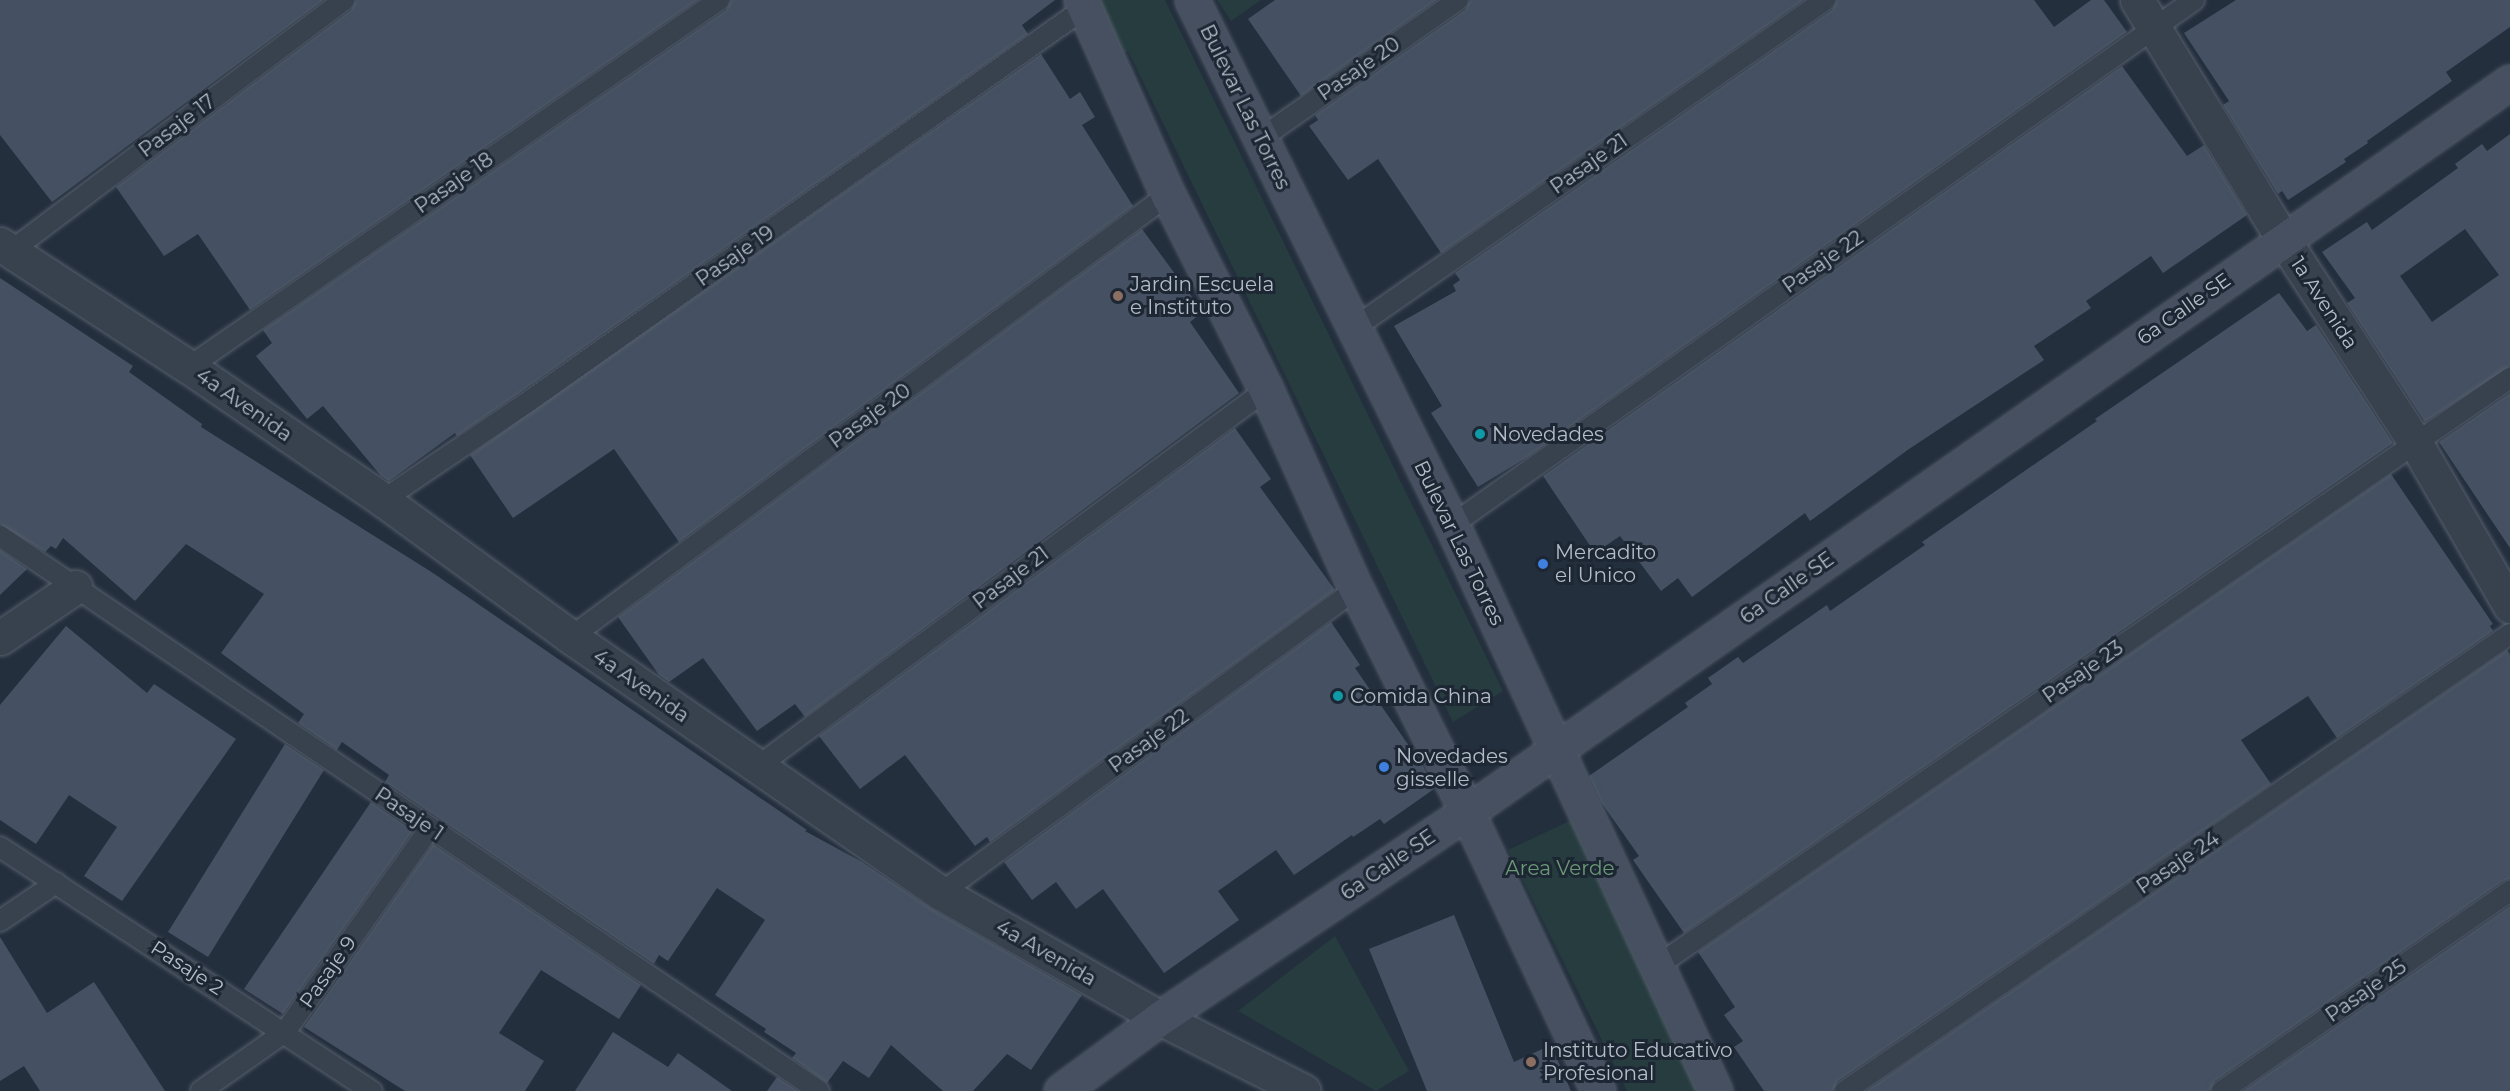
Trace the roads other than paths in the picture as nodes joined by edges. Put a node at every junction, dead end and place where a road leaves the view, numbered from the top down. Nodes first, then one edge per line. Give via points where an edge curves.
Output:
1 (344, 0) edge
2 (719, 0) edge
3 (1192, 0) edge
4 (1458, 0) edge
5 (1825, 0) edge
6 (2137, 0) edge
7 (2194, 0) edge
8 (1083, 4) edge
9 (2154, 28) junction
10 (2510, 82) edge
11 (1260, 139) junction
12 (1168, 195) junction
13 (2283, 240) junction
14 (5, 247) edge
15 (1354, 328) junction
16 (189, 367) junction
17 (2510, 378) edge
18 (1266, 390) junction
19 (2415, 442) junction
20 (383, 500) junction
21 (1452, 525) junction
22 (0, 536) edge
23 (75, 587) junction
24 (1356, 589) junction
25 (2510, 606) edge
26 (2510, 634) edge
27 (571, 637) junction
28 (0, 638) edge
29 (1557, 749) junction
30 (757, 767) junction
31 (1467, 812) junction
32 (430, 828) junction
33 (0, 847) edge
34 (56, 883) junction
35 (2510, 891) edge
36 (941, 893) junction
37 (0, 921) edge
38 (1657, 966) junction
39 (1160, 1018) junction
40 (285, 1032) junction
41 (201, 1091) edge
42 (372, 1091) edge
43 (819, 1091) edge
44 (1061, 1091) edge
45 (1304, 1091) edge
46 (1599, 1091) edge
47 (1715, 1091) edge
48 (1845, 1091) edge
49 (2222, 1091) edge

1 - 14 lane, Pasaje 17
2 - 16 lane, Pasaje 18
3 - 11 street, Bulevar Las Torres
4 - 11 lane, Pasaje 20
5 - 15 lane, Pasaje 21
6 - 9 street, 1a Avenida
7 - 9 lane, Pasaje 22
8 - 12 street
8 - 20 lane, Pasaje 19 via 525,404
9 - 13 street, 1a Avenida
9 - 21 lane, Pasaje 22
10 - 13 street, 6a Calle SE
11 - 15 street, Bulevar Las Torres
12 - 18 street
12 - 27 lane, Pasaje 20
13 - 19 street, 1a Avenida
13 - 29 street, 6a Calle SE
14 - 16 street, 4a Avenida
15 - 21 street, Bulevar Las Torres
16 - 20 street, 4a Avenida
17 - 19 lane, Pasaje 23
18 - 24 street
18 - 30 lane, Pasaje 21
19 - 25 street, 1a Avenida
19 - 38 lane, Pasaje 23
20 - 27 street, 4a Avenida
21 - 29 street, Bulevar Las Torres
22 - 23 lane, Pasaje 1
23 - 28 street
23 - 32 lane, Pasaje 1
24 - 31 street
24 - 36 lane, Pasaje 22
26 - 48 lane, Pasaje 24
27 - 30 street, 4a Avenida
29 - 31 street, 6a Calle SE
29 - 38 street, Bulevar Las Torres
30 - 36 street, 4a Avenida
31 - 39 street, 6a Calle SE
31 - 46 street
32 - 40 lane, Pasaje 9
32 - 43 lane, Pasaje 1
33 - 34 lane, Pasaje 2
34 - 37 lane
34 - 40 lane, Pasaje 2
35 - 49 lane, Pasaje 25
36 - 39 street, 4a Avenida
38 - 47 street, Bulevar Las Torres
39 - 44 street, 6a Calle SE
39 - 45 street, 4a Avenida
40 - 41 lane, Pasaje 9
40 - 42 lane, Pasaje 2

